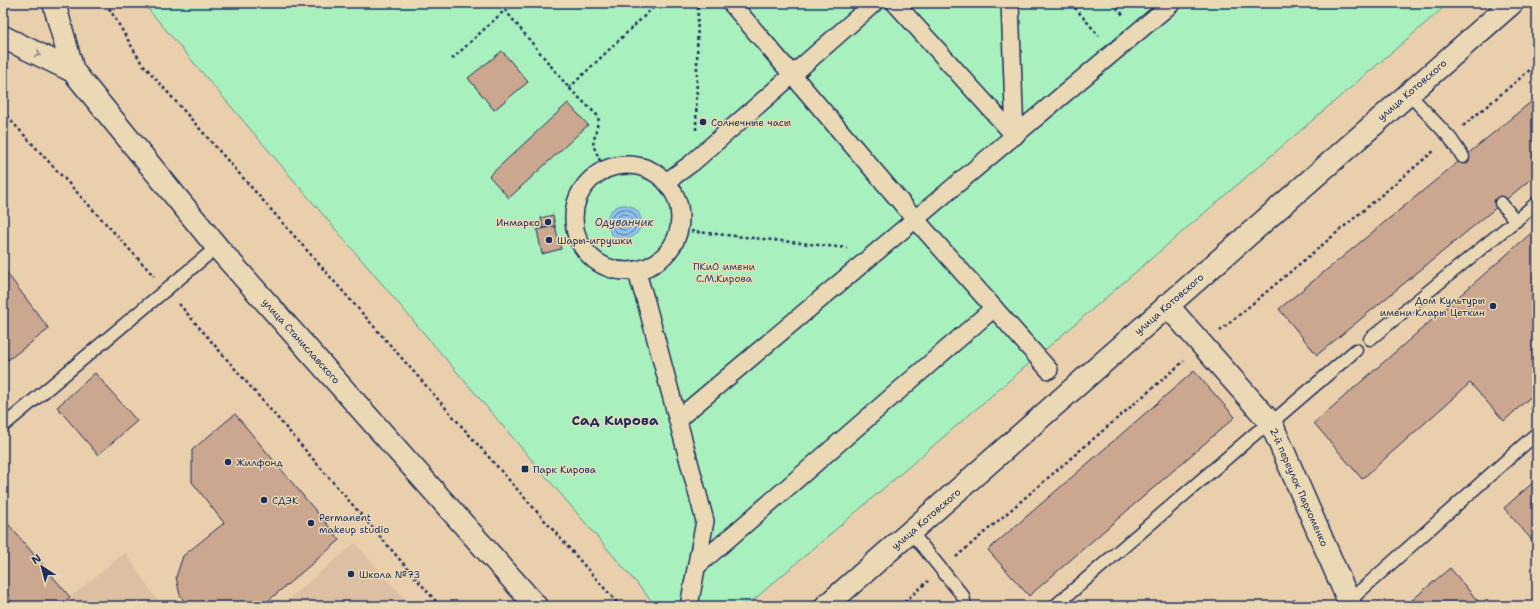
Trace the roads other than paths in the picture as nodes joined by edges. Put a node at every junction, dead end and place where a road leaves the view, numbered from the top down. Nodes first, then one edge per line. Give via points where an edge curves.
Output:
1 (54, 3) edge
2 (731, 3) edge
3 (874, 3) edge
4 (895, 3) edge
5 (1010, 3) edge
6 (1172, 3) edge
7 (1512, 3) edge
8 (3, 37) edge
9 (73, 71) junction
10 (792, 75) junction
11 (1409, 94) junction
12 (1015, 136) junction
13 (1463, 157) dead end
14 (666, 182) junction
15 (1501, 203) dead end
16 (1537, 204) edge
17 (916, 220) junction
18 (1516, 221) junction
19 (217, 248) junction
20 (636, 270) junction
21 (1167, 305) junction
22 (994, 308) junction
23 (1370, 339) dead end
24 (1356, 350) dead end
25 (1049, 370) dead end
26 (678, 420) junction
27 (1271, 423) junction
28 (3, 426) edge
29 (1537, 433) edge
30 (911, 532) junction
31 (697, 566) junction
32 (964, 601) edge
33 (1350, 604) edge
34 (536, 606) edge
35 (689, 606) edge
36 (826, 606) edge
37 (973, 606) edge
38 (1054, 606) edge

1 - 9 main road
2 - 10 street
3 - 10 street
4 - 12 street
5 - 12 street
6 - 12 street
7 - 11 main road, улица Котовского
8 -> 9 main road
9 - 19 main road, улица Станиславского
10 - 14 street
10 - 17 street
11 - 13 lane via 1450,138
11 - 21 main road, улица Котовского
12 - 17 street
14 - 20 street via 675,197 680,213 679,230 673,245 662,258 648,267
14 - 20 street via 653,172 637,166 620,166 604,170 590,180 579,195 574,212 575,231 582,248 595,261 611,269 630,272
15 - 18 lane
16 - 18 lane
17 - 22 street
17 - 26 street
18 - 23 lane
19 - 28 lane
19 - 34 main road, улица Станиславского
20 - 26 street
21 - 27 main road, 2-й переулок Пархоменко
21 - 30 main road, улица Котовского
22 - 25 street
22 - 31 street
24 - 27 lane
26 - 31 street via 705,521
27 - 33 main road, 2-й переулок Пархоменко
27 - 38 lane via 1257,432
29 - 33 lane
30 - 32 lane
30 - 36 main road, улица Котовского
31 - 35 street
32 - 37 lane

